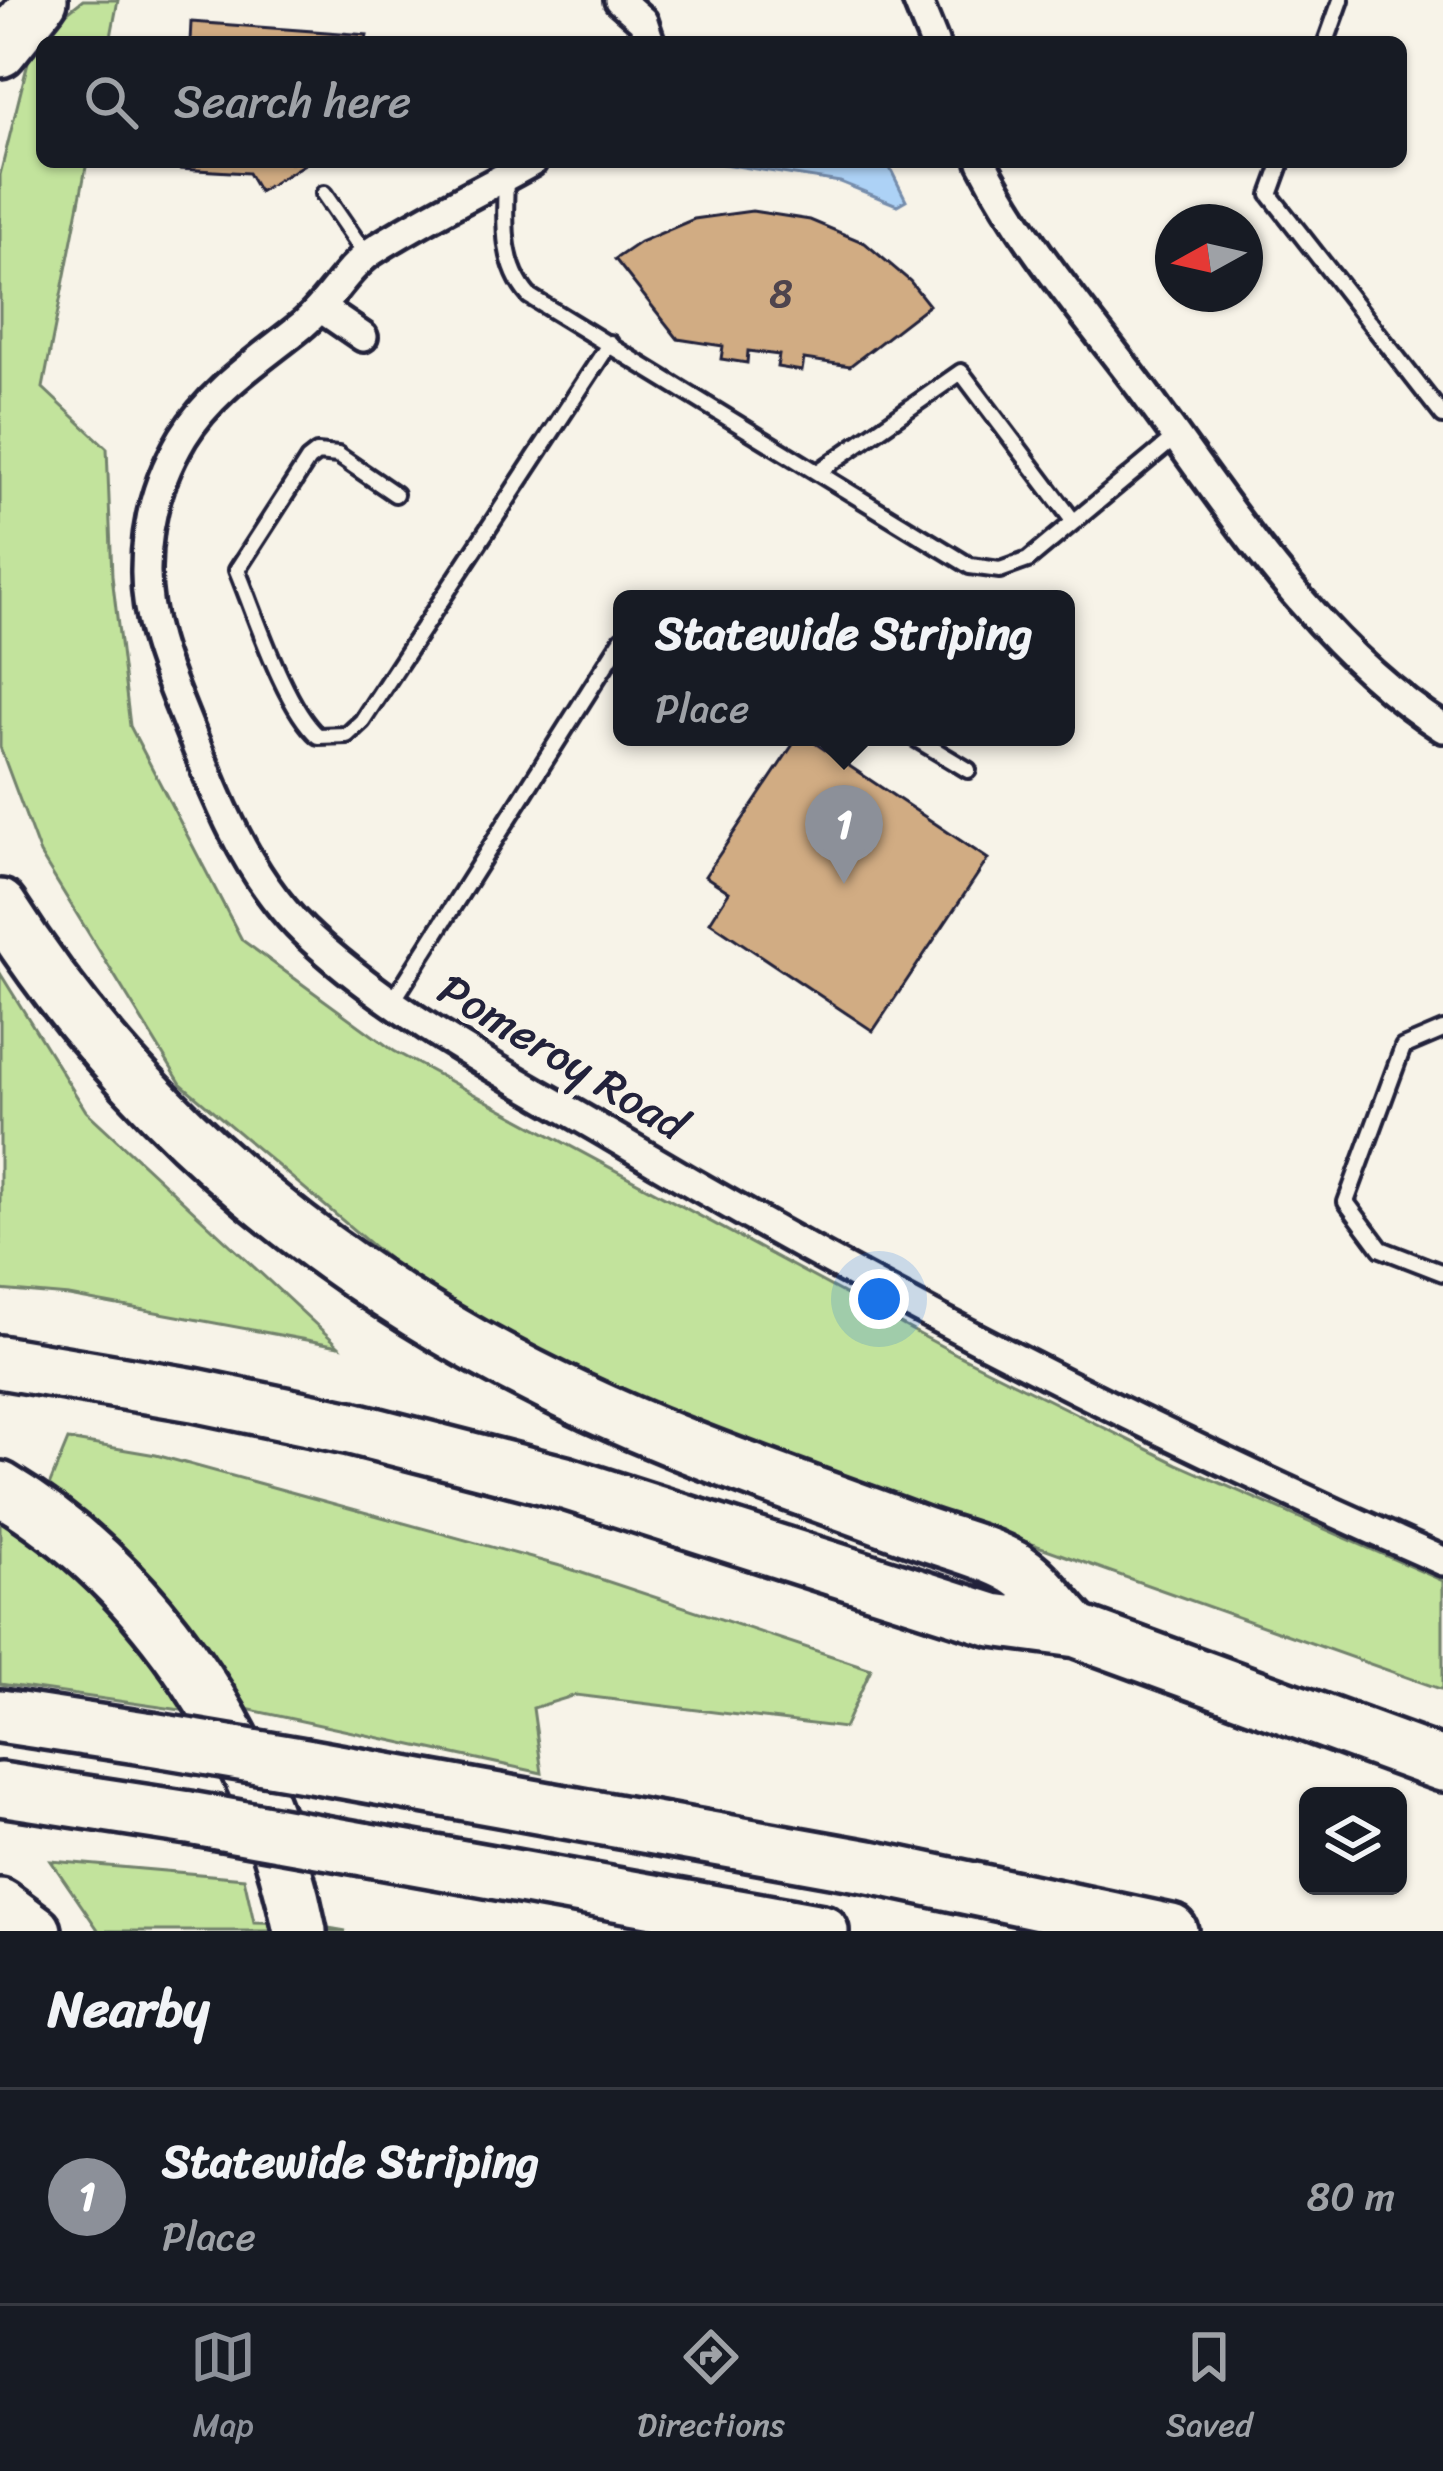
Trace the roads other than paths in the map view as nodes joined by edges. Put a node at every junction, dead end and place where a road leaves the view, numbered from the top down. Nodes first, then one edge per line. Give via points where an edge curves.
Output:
1 (41, 0) edge
2 (619, 0) edge
3 (917, 0) edge
4 (1341, 0) edge
5 (648, 36) edge
6 (932, 36) edge
7 (1328, 36) edge
8 (0, 51) edge
9 (522, 168) edge
10 (985, 168) edge
11 (1280, 168) edge
12 (506, 177) junction
13 (324, 194) dead end
14 (366, 255) junction
15 (322, 309) junction
16 (363, 338) dead end
17 (610, 343) junction
18 (1443, 416) edge
19 (1177, 436) junction
20 (818, 472) junction
21 (395, 494) dead end
22 (1074, 522) junction
23 (613, 653) edge
24 (1443, 728) edge
25 (928, 746) edge
26 (968, 770) dead end
27 (1, 906) edge
28 (393, 1001) junction
29 (1443, 1030) edge
30 (1443, 1273) edge
31 (0, 1362) edge
32 (0, 1488) edge
33 (1443, 1561) edge
34 (1077, 1631) junction
35 (0, 1716) edge
36 (1443, 1765) edge
37 (0, 1789) edge
38 (0, 1905) edge
39 (35, 1931) edge
40 (300, 1931) edge
41 (822, 1931) edge
42 (1171, 1931) edge

1 - 8 highway
2 - 5 street
3 - 6 street
4 - 7 lane
9 - 12 street, Pomeroy Road
10 - 19 street via 1021,229
11 - 18 lane via 1270,195
12 - 14 street, Pomeroy Road
12 - 17 lane via 512,277 529,296
13 - 14 lane
14 - 15 street, Pomeroy Road
15 - 16 street
15 - 28 street, Pomeroy Road via 220,392 182,439 149,525 150,617 229,827 252,867 310,938
17 - 20 lane
17 - 21 lane via 356,729 318,736 277,668 237,570 317,453 338,455
19 - 22 lane
19 - 24 street via 1365,671
20 - 22 lane via 980,569 1020,565
20 - 22 lane via 961,372
23 - 28 lane
25 - 26 lane
27 - 34 highway via 105,1049 206,1155 350,1270 430,1322 593,1407 1015,1568
28 - 33 street, Pomeroy Road via 681,1178 896,1295
29 - 30 lane via 1403,1047 1346,1202 1381,1250
31 - 34 highway via 351,1428 565,1484 993,1620
32 - 40 highway via 121,1585 193,1675 255,1785
34 - 36 highway
35 - 42 highway, bridge via 847,1863
37 - 41 highway, bridge
38 - 39 highway

